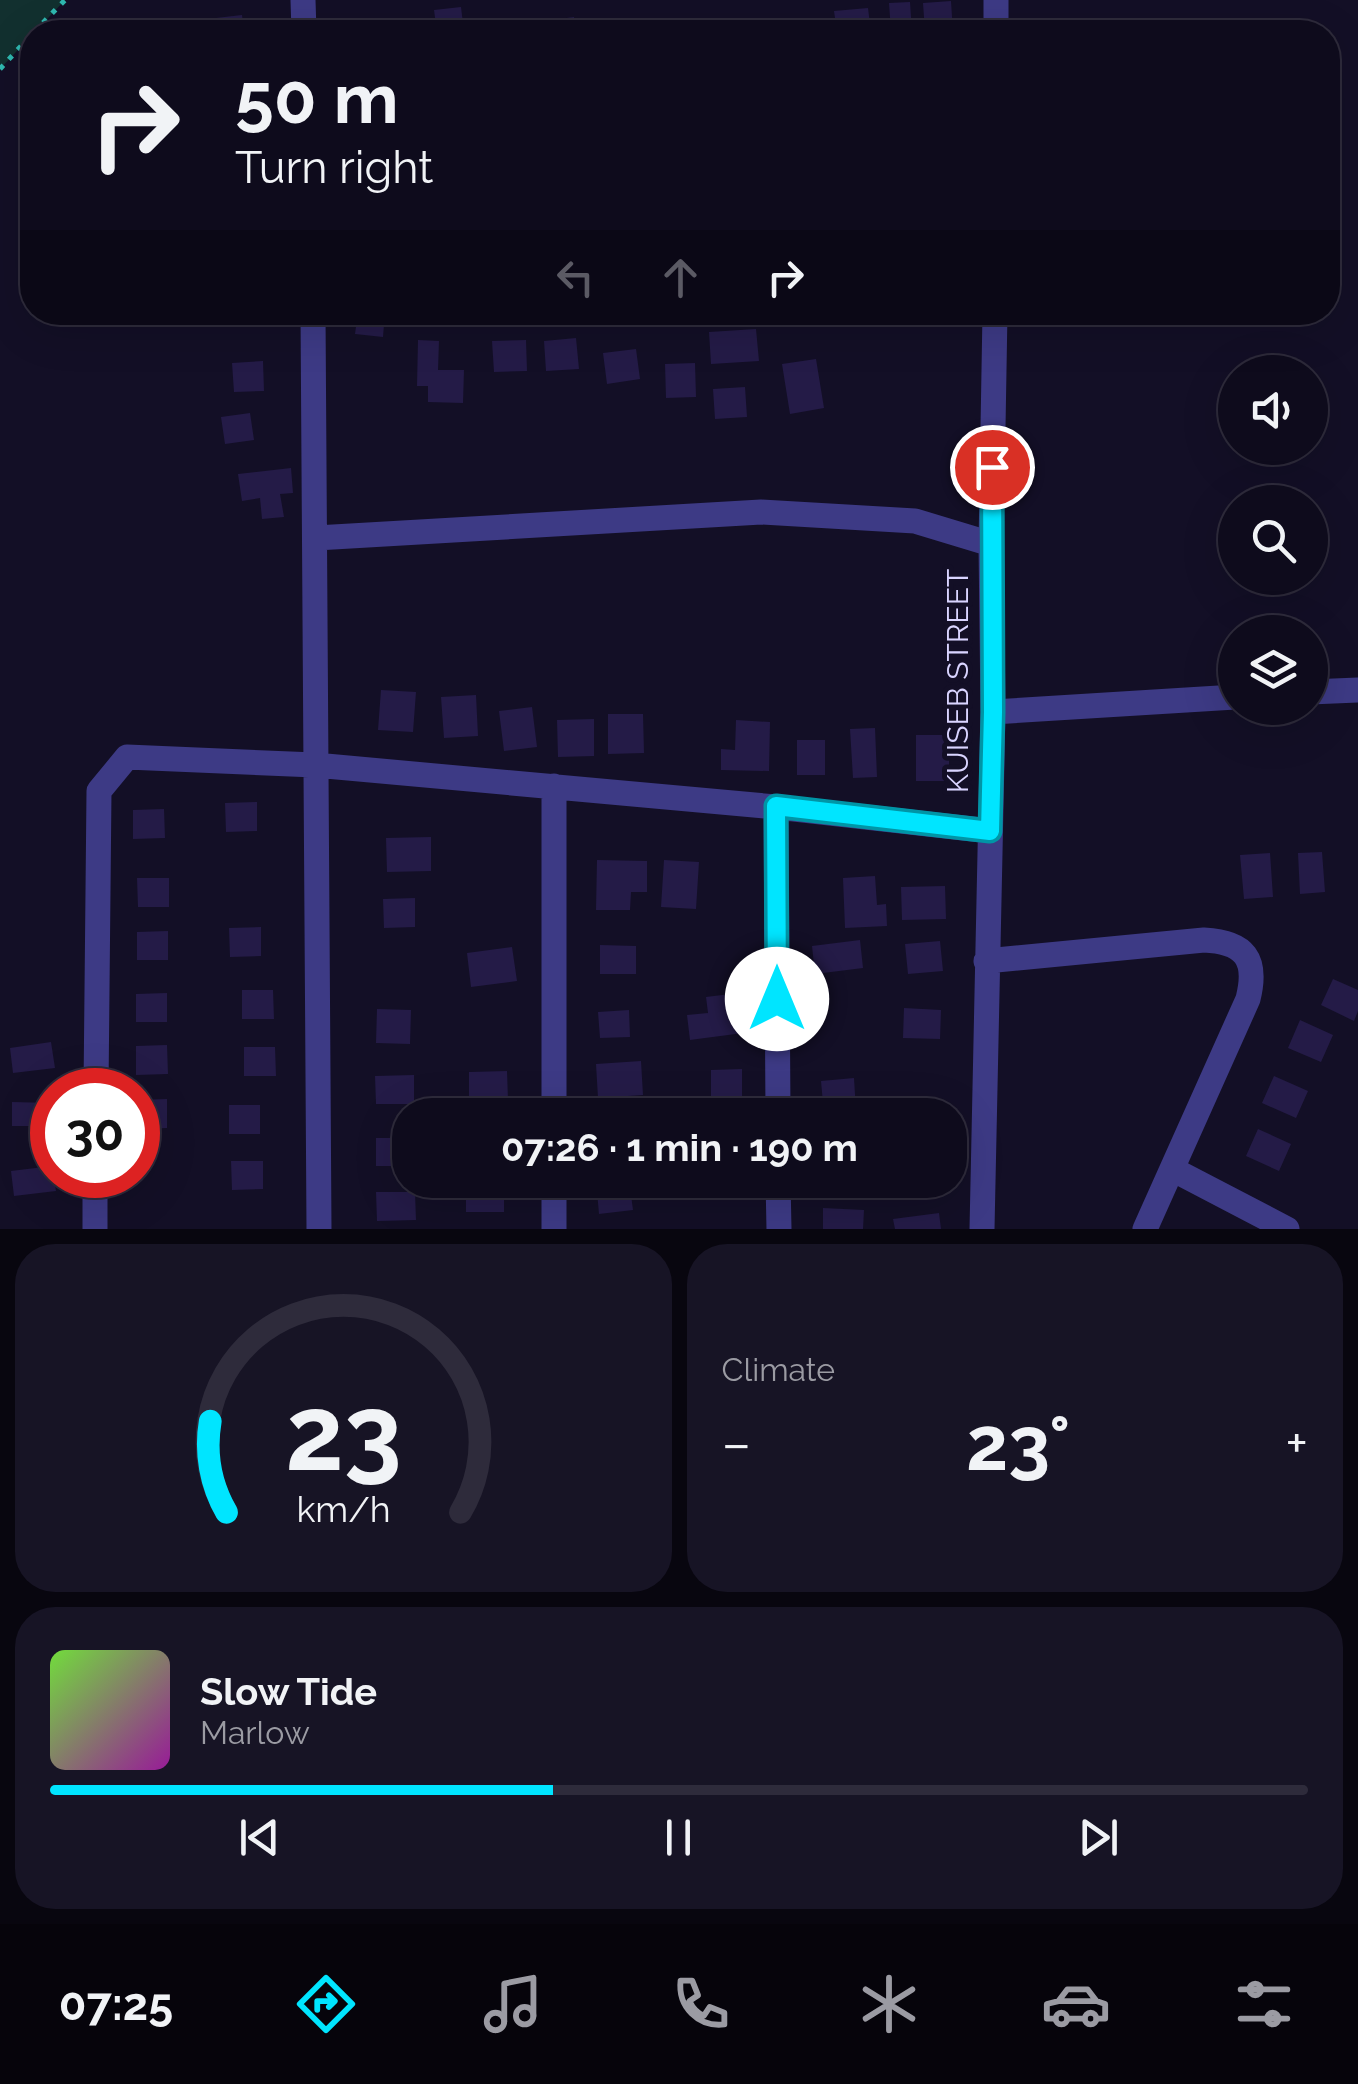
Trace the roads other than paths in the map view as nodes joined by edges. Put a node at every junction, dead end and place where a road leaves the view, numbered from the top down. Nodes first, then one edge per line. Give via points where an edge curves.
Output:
1 (313, 325) edge
2 (995, 325) edge
3 (316, 538) junction
4 (990, 544) junction
5 (1358, 690) edge
6 (1328, 691) edge
7 (1218, 698) edge
8 (993, 712) junction
9 (315, 765) junction
10 (554, 786) junction
11 (776, 806) junction
12 (990, 831) junction
13 (986, 962) junction
14 (96, 1068) edge
15 (554, 1098) edge
16 (778, 1098) edge
17 (1172, 1170) junction
18 (95, 1198) edge
19 (554, 1198) edge
20 (778, 1198) edge
21 (94, 1229) edge
22 (318, 1229) edge
23 (554, 1229) edge
24 (778, 1229) edge
25 (982, 1229) edge
26 (1145, 1229) edge
27 (1287, 1229) edge

1 - 3 street
2 - 4 street, KUISEB STREET
3 - 4 street via 761,512 915,522
3 - 9 street
4 - 8 street, KUISEB STREET
5 - 6 street
7 - 8 street
8 - 12 street, KUISEB STREET
9 - 10 street
9 - 14 street via 127,757 99,791
9 - 22 street
10 - 11 street
10 - 15 street
11 - 12 street
11 - 16 street
12 - 13 street, KUISEB STREET
13 - 17 street via 1204,940 1222,941 1248,958 1254,977 1248,999
13 - 25 street, KUISEB STREET
17 - 26 street
17 - 27 street
18 - 21 street
19 - 23 street
20 - 24 street

